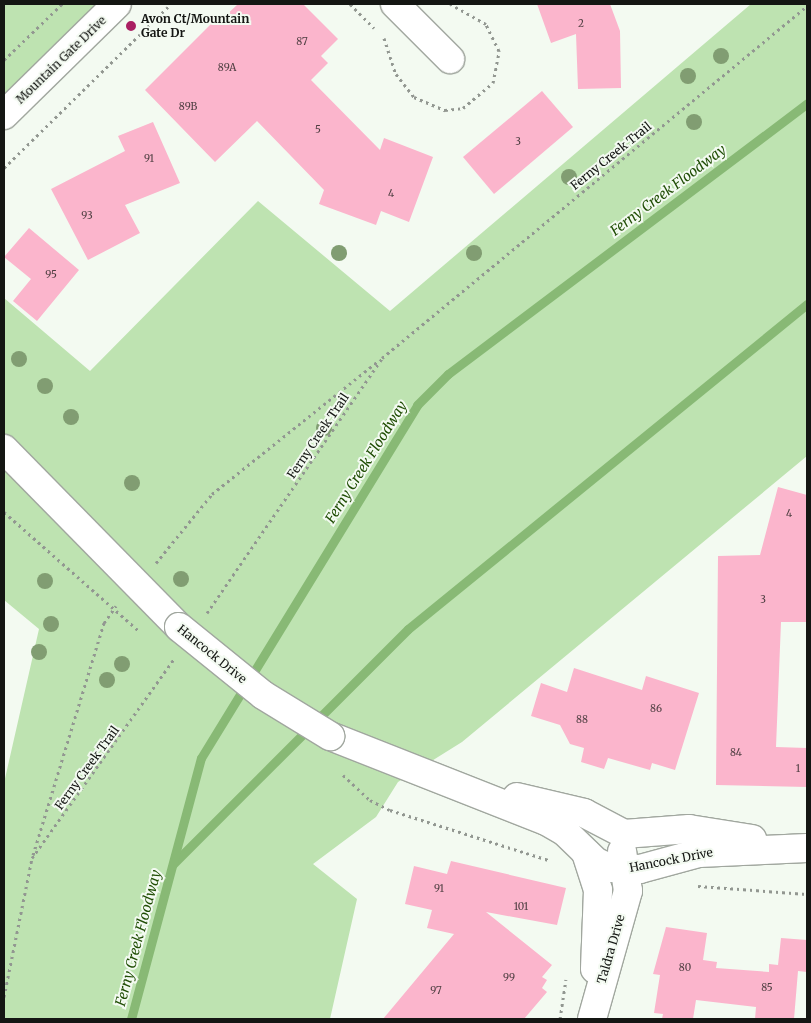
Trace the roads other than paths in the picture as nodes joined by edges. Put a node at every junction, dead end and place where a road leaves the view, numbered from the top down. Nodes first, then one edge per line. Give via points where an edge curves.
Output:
1 (117, 4) edge
2 (395, 4) edge
3 (450, 59) dead end
4 (4, 115) edge
5 (4, 449) edge
6 (468, 789) junction
7 (807, 848) edge
8 (619, 865) junction
9 (593, 1014) edge

1 - 4 street, Mountain Gate Drive
2 - 3 street
5 - 6 street, Hancock Drive, bridge via 179,627 263,695 330,736
6 - 8 street, Hancock Drive via 546,821
6 - 8 street, Hancock Drive via 562,806 599,822
7 - 8 street, Hancock Drive via 698,853
8 - 9 street, Taldra Drive

